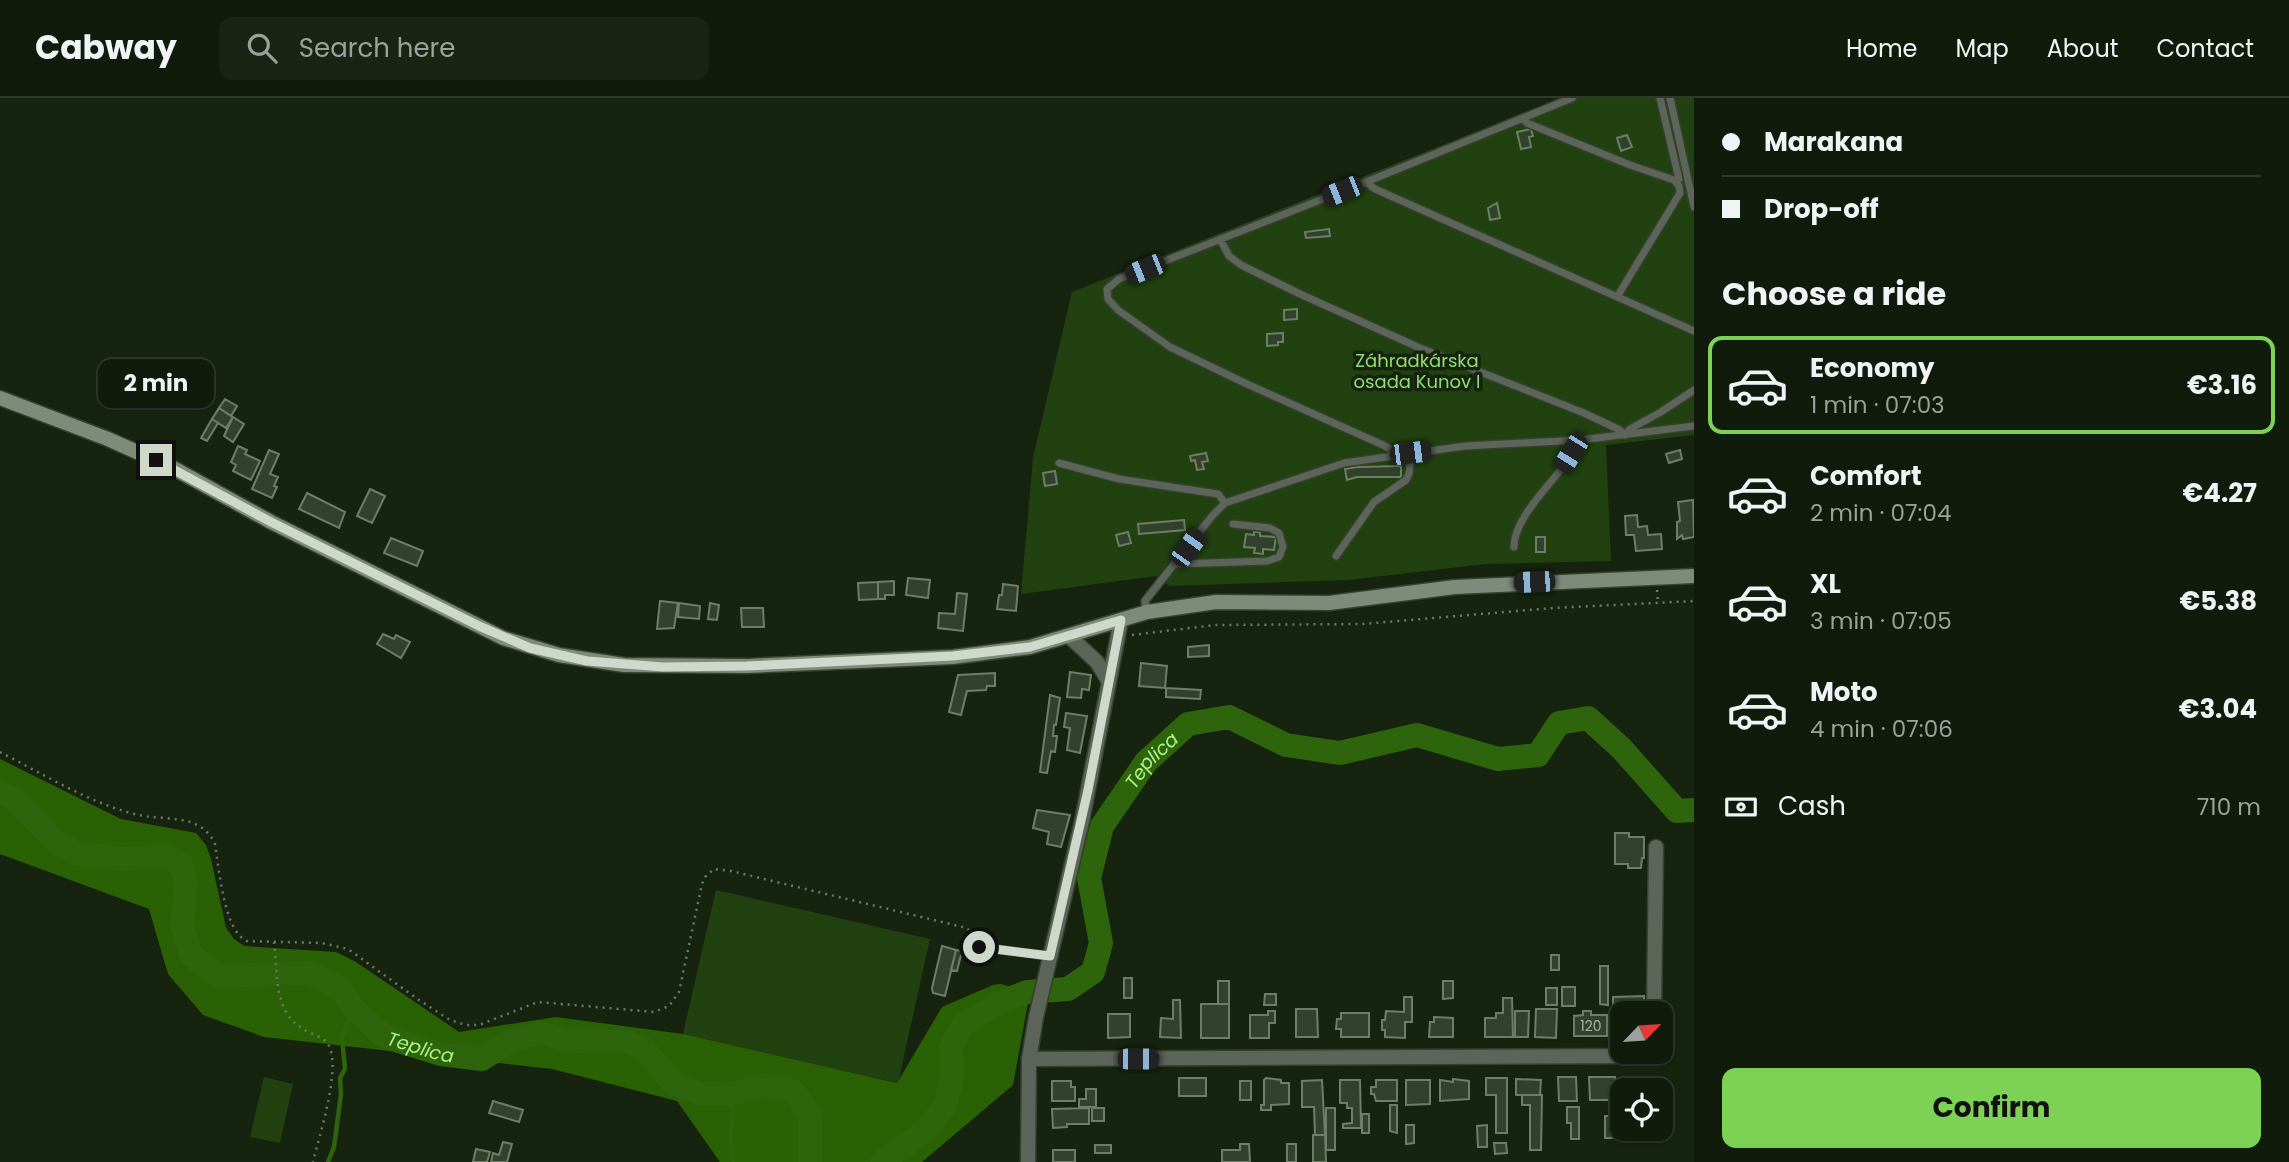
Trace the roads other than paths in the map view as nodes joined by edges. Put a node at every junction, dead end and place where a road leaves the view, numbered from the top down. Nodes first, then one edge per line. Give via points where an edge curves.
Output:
1 (1572, 98) edge
2 (1660, 98) edge
3 (1670, 98) edge
4 (1523, 118) junction
5 (1366, 182) junction
6 (1677, 182) junction
7 (1694, 207) edge
8 (1220, 239) junction
9 (1617, 297) junction
10 (1694, 331) edge
11 (1694, 390) edge
12 (0, 398) edge
13 (1694, 426) edge
14 (1625, 435) junction
15 (1580, 440) junction
16 (1410, 453) junction
17 (1393, 455) junction
18 (1059, 463) dead end
19 (1225, 503) junction
20 (1233, 524) dead end
21 (1514, 547) dead end
22 (1336, 556) dead end
23 (1176, 564) junction
24 (1694, 576) edge
25 (1147, 612) junction
26 (1121, 620) junction
27 (1070, 637) junction
28 (1108, 680) junction
29 (1656, 847) dead end
30 (979, 947) road end
31 (1050, 956) junction
32 (1654, 1001) edge
33 (1610, 1056) edge
34 (1029, 1059) junction
35 (1028, 1162) edge

1 - 4 lane
2 - 6 lane
3 - 7 lane
4 - 5 lane
4 - 6 lane
5 - 8 lane
5 - 9 lane
6 - 9 lane via 1680,193
8 - 14 lane via 1229,256 1300,294 1584,413
8 - 17 lane via 1119,279 1107,289 1108,299 1170,347 1383,445
9 - 10 lane
11 - 14 lane
12 - 27 main road via 137,451 479,626 559,655 624,665 747,666 953,656 1018,649
13 - 14 lane
14 - 15 lane
15 - 16 lane
15 - 21 lane via 1514,536
16 - 17 lane
16 - 22 lane via 1406,480 1374,502
17 - 19 lane via 1344,463
18 - 19 lane via 1119,479 1218,494
19 - 23 lane
20 - 23 lane via 1279,533 1283,547 1279,557
23 - 25 lane via 1145,601
24 - 25 main road via 1455,587 1329,603 1216,601
25 - 26 main road
26 - 27 main road
26 - 28 street
27 - 28 street via 1097,662
28 - 31 street
29 - 32 street
30 - 31 lane
31 - 34 street
33 - 34 street
34 - 35 street

